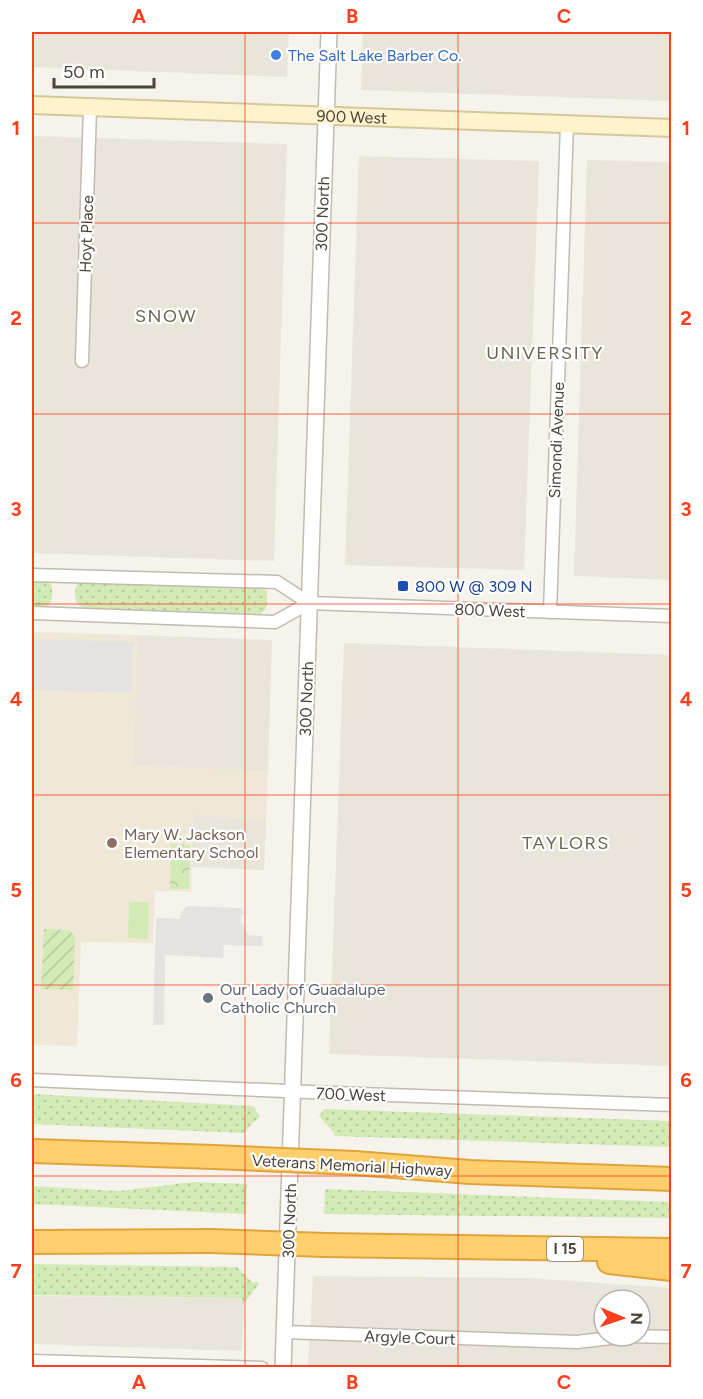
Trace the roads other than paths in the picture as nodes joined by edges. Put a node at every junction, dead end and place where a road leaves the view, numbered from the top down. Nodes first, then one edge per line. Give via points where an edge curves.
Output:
1 (329, 32) edge
2 (32, 105) edge
3 (90, 108) junction
4 (326, 116) junction
5 (567, 124) junction
6 (672, 128) edge
7 (82, 361) dead end
8 (32, 575) edge
9 (309, 603) junction
10 (550, 612) junction
11 (32, 613) edge
12 (672, 616) edge
13 (32, 1080) edge
14 (293, 1091) junction
15 (672, 1105) edge
16 (32, 1151) edge
17 (672, 1168) edge
18 (470, 1172) junction
19 (672, 1179) edge
20 (32, 1242) edge
21 (459, 1247) junction
22 (672, 1250) edge
23 (672, 1269) edge
24 (284, 1332) junction
25 (672, 1337) edge
26 (32, 1361) edge
27 (262, 1368) edge
28 (283, 1368) edge

1 - 4 street, 300 North
2 - 3 main road, 900 West
3 - 4 main road, 900 West
3 - 7 street, Hoyt Place
4 - 5 main road, 900 West
4 - 9 street, 300 North
5 - 6 main road, 900 West
5 - 10 street, Simondi Avenue
8 - 9 street via 277,582
9 - 10 street, 800 West
9 - 11 street via 276,622
9 - 14 street, 300 North
10 - 12 street, 800 West
13 - 14 street, 700 West
14 - 15 street, 700 West
14 - 24 street, 300 North
16 - 18 highway, Veterans Memorial Highway, bridge via 355,1163
17 - 18 highway
18 - 19 highway, Veterans Memorial Highway
20 - 21 highway, I 15, bridge via 210,1241
21 - 22 highway, I 15
21 - 23 highway
24 - 25 street, Argyle Court via 577,1342 628,1336
24 - 28 street, 300 North
26 - 27 street

